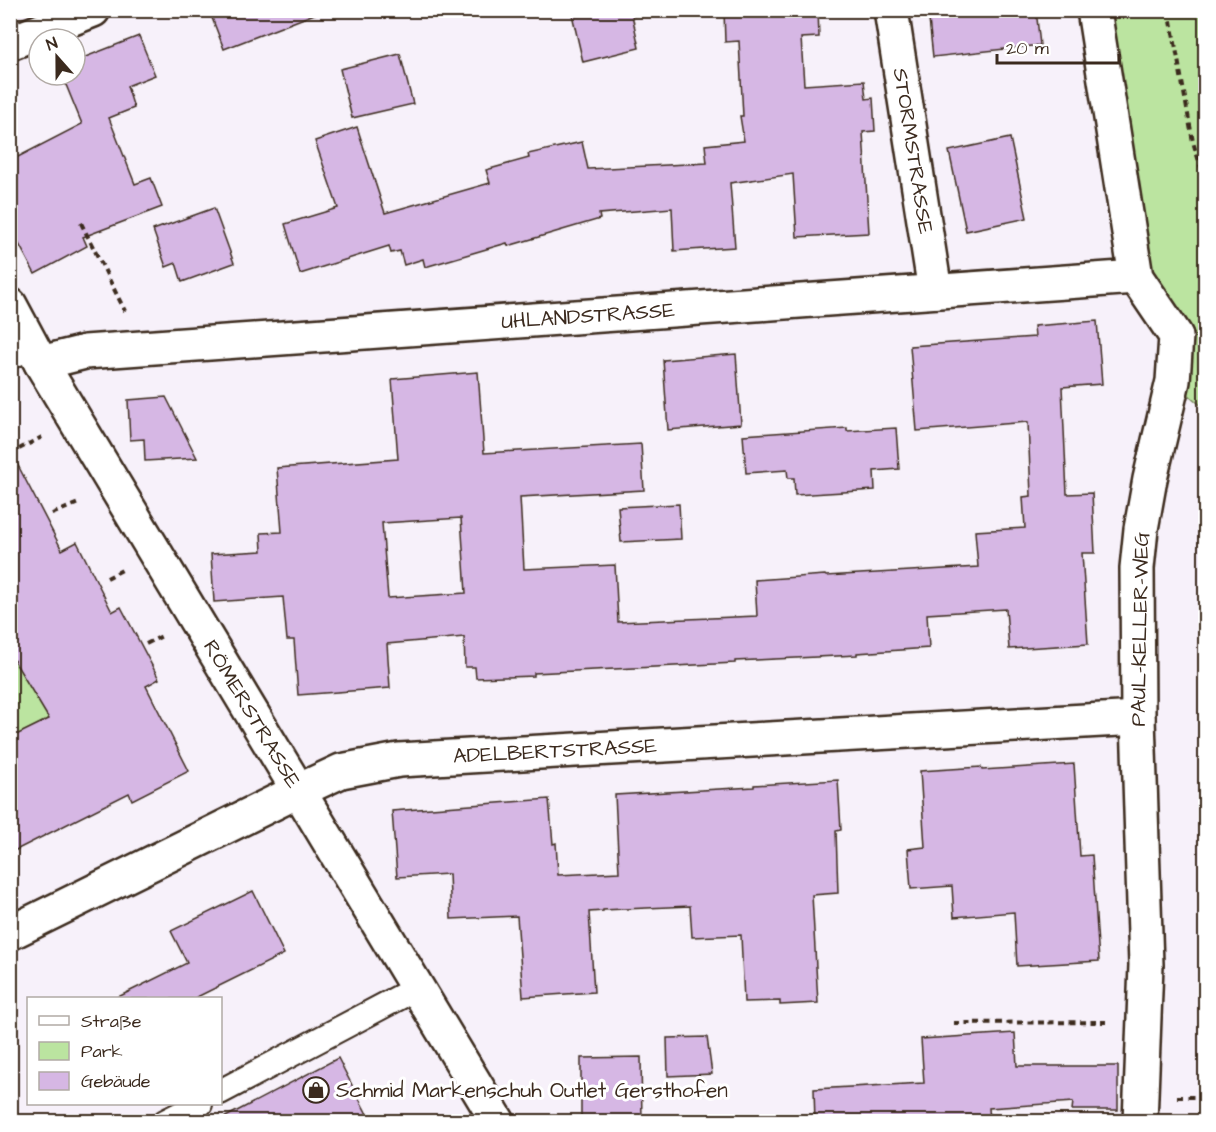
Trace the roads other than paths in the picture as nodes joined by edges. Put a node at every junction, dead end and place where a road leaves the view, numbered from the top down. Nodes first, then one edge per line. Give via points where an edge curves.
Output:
1 (93, 10) edge
2 (891, 10) edge
3 (1094, 10) edge
4 (10, 43) edge
5 (1136, 277) junction
6 (935, 291) junction
7 (10, 305) edge
8 (28, 355) edge
9 (1138, 718) junction
10 (298, 790) junction
11 (10, 933) edge
12 (417, 988) junction
13 (222, 1091) edge
14 (198, 1105) edge
15 (165, 1122) edge
16 (498, 1122) edge
17 (1140, 1122) edge

1 - 4 street
2 - 6 street, STORMSTRASSE
3 - 5 street, PAUL-KELLER-WEG
5 - 6 street, UHLANDSTRASSE
5 - 9 street, PAUL-KELLER-WEG via 1176,336 1173,381 1150,478 1137,568
6 - 8 street, UHLANDSTRASSE
7 - 8 street, RÖMERSTRASSE
8 - 10 street, RÖMERSTRASSE
9 - 10 street, ADELBERTSTRASSE via 399,760 341,771
9 - 17 street, PAUL-KELLER-WEG via 1146,965
10 - 11 street, ADELBERTSTRASSE
10 - 12 street, RÖMERSTRASSE
12 - 13 lane
12 - 16 street, RÖMERSTRASSE
14 - 15 lane

